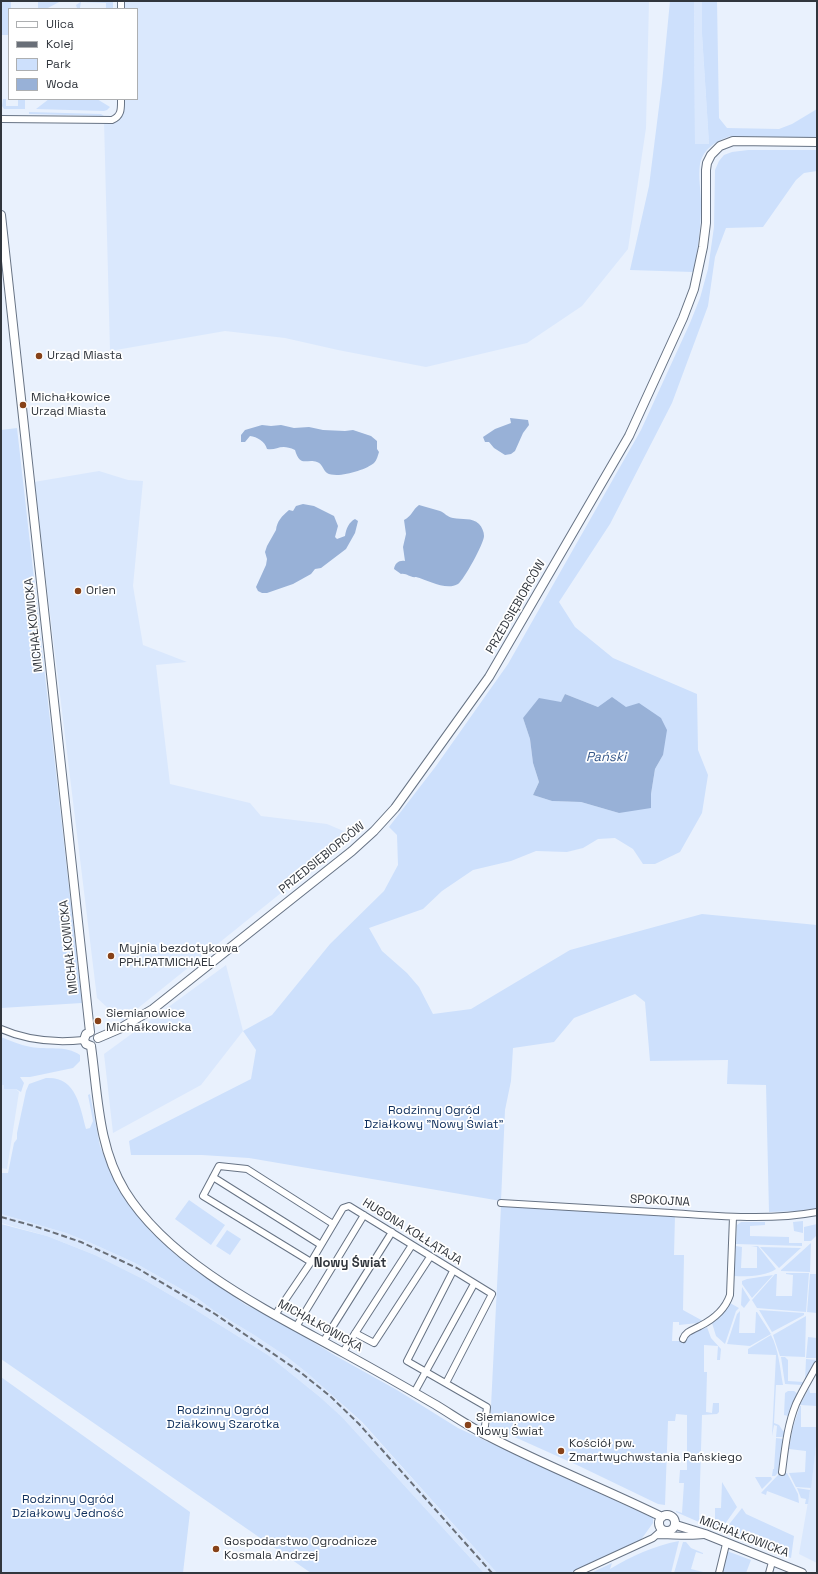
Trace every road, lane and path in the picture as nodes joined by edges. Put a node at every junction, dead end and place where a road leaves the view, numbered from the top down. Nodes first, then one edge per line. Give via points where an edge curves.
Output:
1 (121, 100) edge
2 (1, 119) edge
3 (817, 142) edge
4 (1, 215) edge
5 (1, 1029) edge
6 (90, 1032) junction
7 (98, 1038) junction
8 (84, 1040) junction
9 (91, 1046) junction
10 (213, 1177) junction
11 (500, 1203) dead end
12 (817, 1212) edge
13 (364, 1215) junction
14 (733, 1217) junction
15 (333, 1224) junction
16 (392, 1232) junction
17 (321, 1245) junction
18 (412, 1245) junction
19 (430, 1257) junction
20 (311, 1262) junction
21 (453, 1271) junction
22 (474, 1284) junction
23 (275, 1315) junction
24 (296, 1326) junction
25 (355, 1333) junction
26 (682, 1339) dead end
27 (323, 1342) junction
28 (343, 1352) junction
29 (817, 1365) edge
30 (426, 1371) junction
31 (446, 1383) junction
32 (414, 1393) junction
33 (482, 1433) junction
34 (782, 1472) dead end
35 (662, 1517) junction
36 (676, 1525) junction
37 (660, 1532) junction
38 (705, 1534) junction
39 (726, 1544) junction
40 (772, 1562) junction
41 (577, 1573) edge
42 (719, 1573) edge
43 (769, 1573) edge
44 (802, 1573) edge

1 - 2 street via 120,114 112,120
3 - 7 street, PRZEDSIĘBIORCÓW via 734,141 720,146 711,154 706,167 705,235 699,272 688,307 642,408 617,458 489,677 391,813 352,851 170,996 138,1019
4 - 6 street, MICHAŁKOWICKA
5 - 8 street via 39,1040
6 - 7 street
6 - 8 street
7 - 9 street via 96,1044
8 - 9 street
9 - 23 street, MICHAŁKOWICKA via 106,1148 113,1169 130,1198 142,1214 189,1260 224,1285
10 - 15 street via 219,1166 247,1169
10 - 17 street
10 - 20 street via 203,1196
11 - 14 street, SPOKOJNA
12 - 14 street, SPOKOJNA via 773,1217
13 - 15 street, HUGONA KOŁŁĄTAJA via 345,1206
13 - 16 street, HUGONA KOŁŁĄTAJA
13 - 24 street
14 - 26 street via 728,1302 713,1318 687,1332
15 - 17 street, HUGONA KOŁŁĄTAJA
16 - 18 street, HUGONA KOŁŁĄTAJA
16 - 27 street
17 - 20 street, HUGONA KOŁŁĄTAJA
18 - 19 street, HUGONA KOŁŁĄTAJA
18 - 25 street
19 - 21 street, HUGONA KOŁŁĄTAJA
19 - 25 street via 374,1343
20 - 23 street, HUGONA KOŁŁĄTAJA
21 - 22 street, HUGONA KOŁŁĄTAJA
21 - 30 street via 407,1361
22 - 30 street
22 - 31 street, HUGONA KOŁŁĄTAJA via 492,1294
23 - 24 street, MICHAŁKOWICKA
24 - 27 street, MICHAŁKOWICKA
25 - 28 street
27 - 28 street, MICHAŁKOWICKA
28 - 32 street, MICHAŁKOWICKA
29 - 34 street via 796,1404 786,1438
30 - 31 street
30 - 32 street
31 - 33 street via 487,1407
32 - 33 street, MICHAŁKOWICKA
33 - 35 street, MICHAŁKOWICKA
35 - 36 street via 667,1514 672,1516
35 - 37 street
36 - 37 street via 671,1531
36 - 38 street, MICHAŁKOWICKA
37 - 38 street via 692,1536
37 - 41 street
38 - 39 street, MICHAŁKOWICKA
39 - 40 street, MICHAŁKOWICKA
39 - 42 street
40 - 43 street
40 - 44 street, MICHAŁKOWICKA

